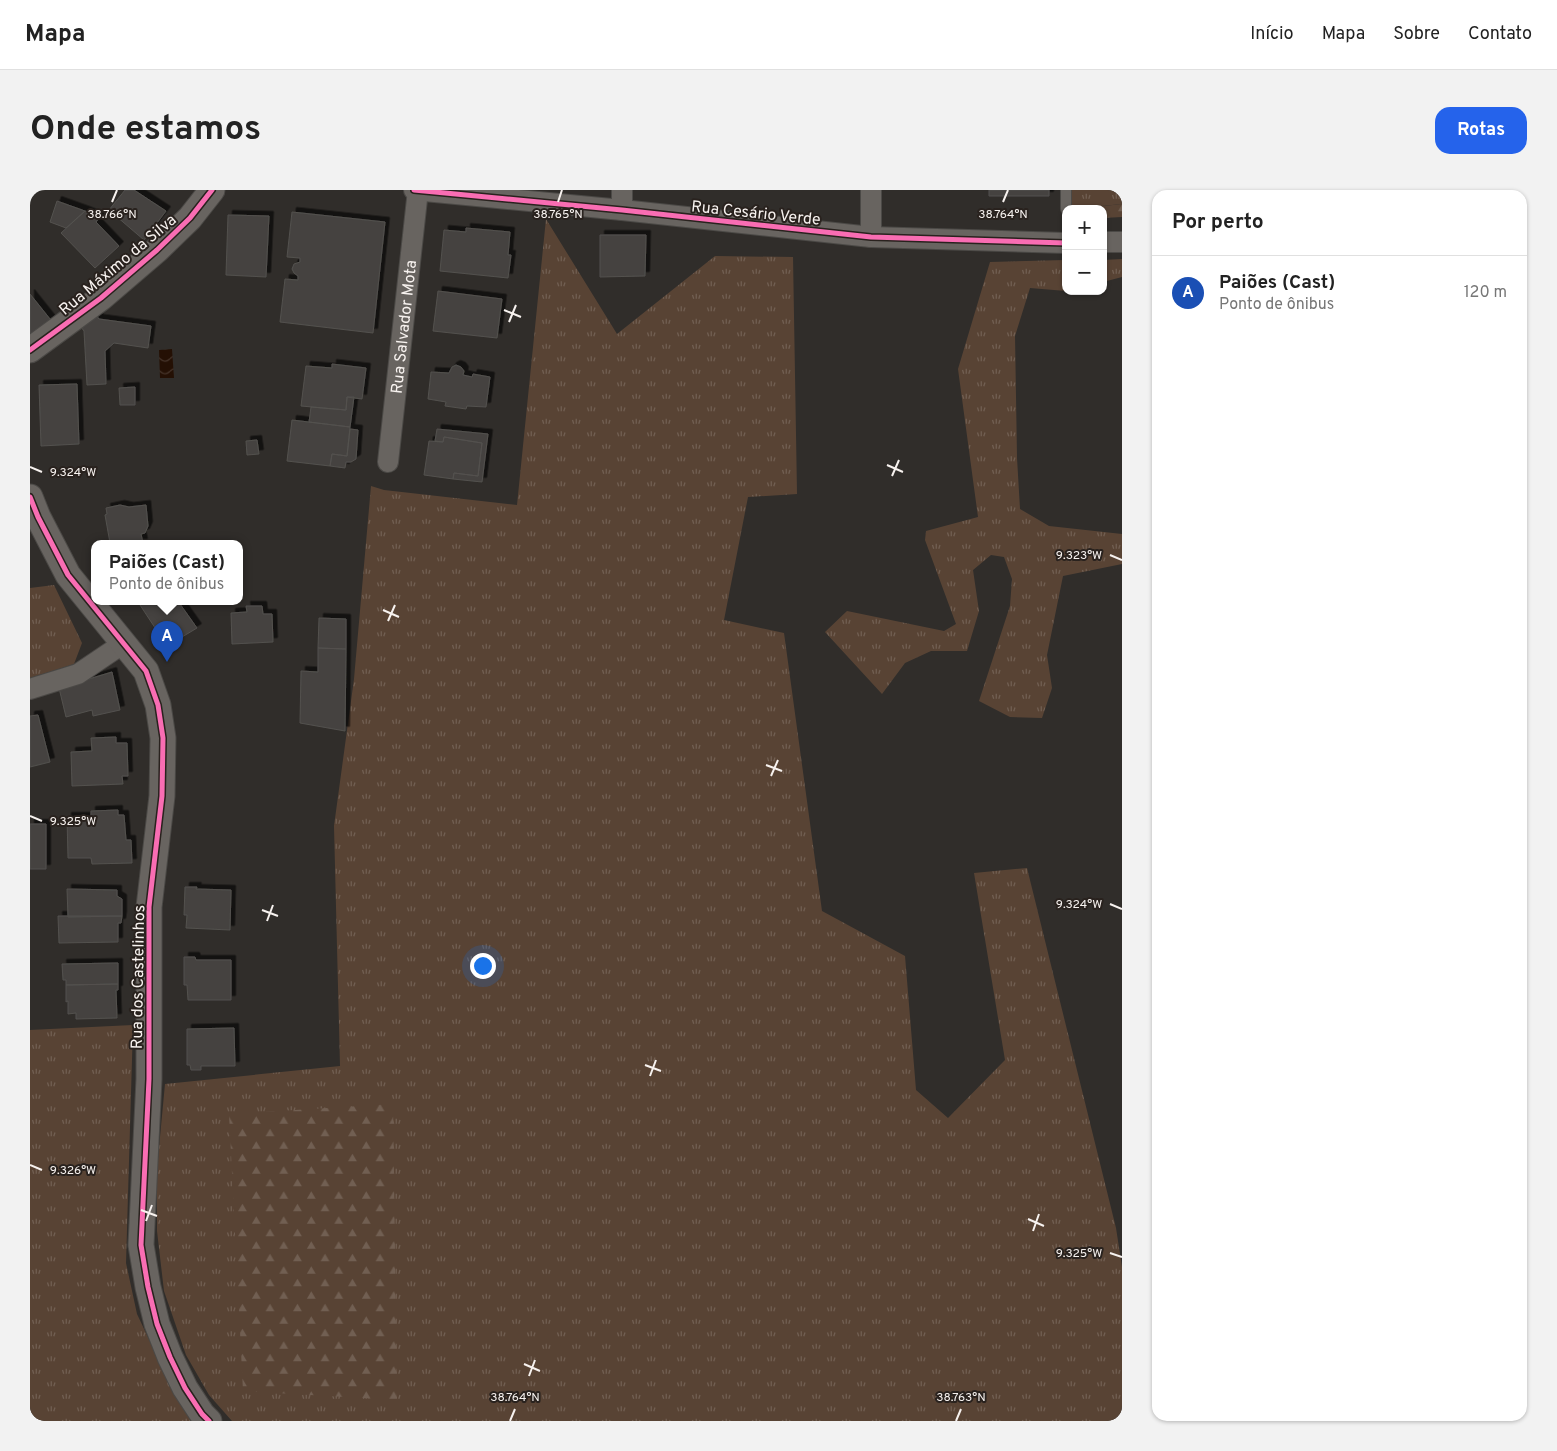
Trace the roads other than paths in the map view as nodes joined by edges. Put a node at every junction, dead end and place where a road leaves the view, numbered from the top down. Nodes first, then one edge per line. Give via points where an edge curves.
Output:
1 (212, 190) edge
2 (414, 190) edge
3 (418, 190) edge
4 (871, 190) edge
5 (1066, 190) edge
6 (622, 200) edge
7 (1066, 205) edge
8 (871, 237) junction
9 (1107, 242) edge
10 (1122, 242) edge
11 (1062, 243) edge
12 (30, 350) edge
13 (388, 462) dead end
14 (30, 497) edge
15 (91, 603) edge
16 (93, 605) edge
17 (124, 643) junction
18 (30, 688) edge
19 (209, 1421) edge

1 - 12 street, Rua Máximo da Silva via 190,218 156,250 101,298
2 - 3 street, Rua Cesário Verde
3 - 6 street, Rua Cesário Verde
3 - 13 street, Rua Salvador Mota
4 - 8 street
5 - 7 lane
6 - 8 street, Rua Cesário Verde
8 - 11 street, Rua Cesário Verde
9 - 10 street
14 - 15 street, Rua dos Castelinhos via 68,575
16 - 17 street, Rua dos Castelinhos
17 - 18 street via 78,674
17 - 19 street, Rua dos Castelinhos via 146,671 158,705 163,738 162,796 149,907 149,1079 141,1245 157,1324 185,1388

